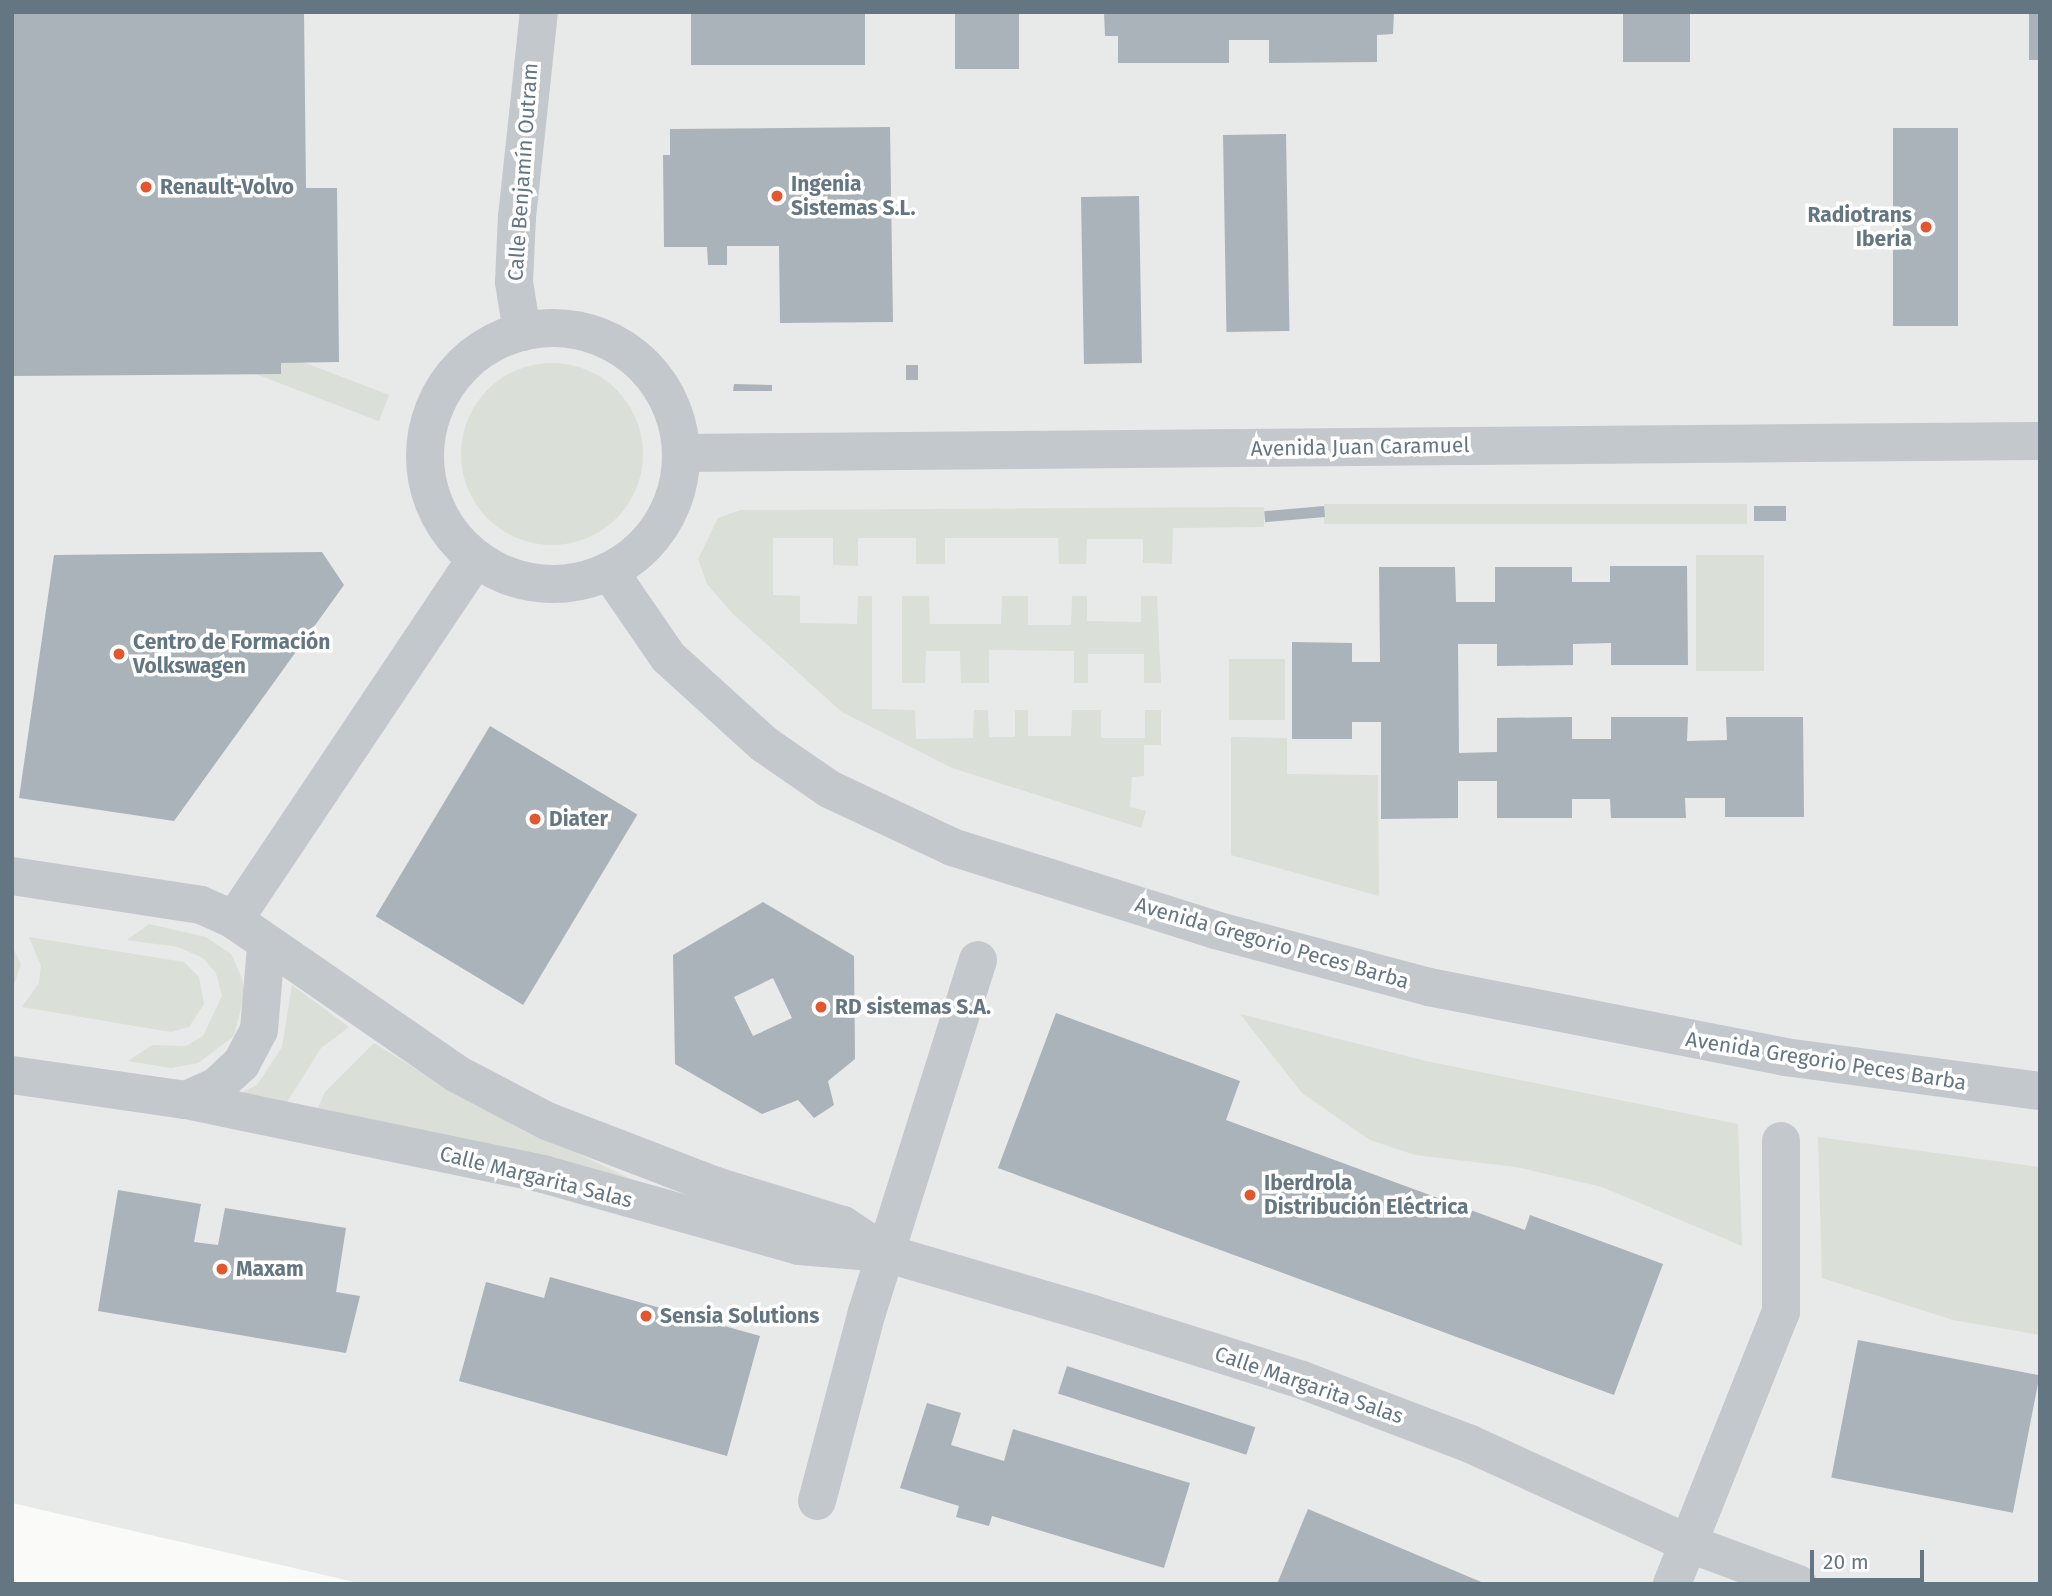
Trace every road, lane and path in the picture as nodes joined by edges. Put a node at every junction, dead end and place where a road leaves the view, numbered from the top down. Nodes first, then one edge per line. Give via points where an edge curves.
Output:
1 (539, 12) edge
2 (522, 332) junction
3 (2040, 441) edge
4 (681, 453) junction
5 (477, 559) junction
6 (609, 571) junction
7 (12, 876) edge
8 (234, 920) junction
9 (266, 946) junction
10 (978, 960) dead end
11 (12, 1074) edge
12 (2040, 1091) edge
13 (187, 1100) junction
14 (1781, 1141) dead end
15 (885, 1253) junction
16 (817, 1501) dead end
17 (1704, 1549) junction
18 (1672, 1584) edge
19 (1762, 1584) edge
20 (1798, 1584) edge

1 - 2 street, Calle Benjamín Outram via 517,217 514,282
2 - 4 street via 560,328 597,336 631,354 669,404
2 - 5 street via 466,361 430,415 424,447 429,489 453,537
3 - 4 street, Avenida Juan Caramuel
4 - 6 street via 663,523
5 - 6 street via 527,582 555,584
5 - 8 street
6 - 12 street, Avenida Gregorio Peces Barba via 668,657 764,744 828,789 952,847 1215,930 1429,987 1785,1057
7 - 8 street, Calle Margarita Salas via 174,899
8 - 9 street, Calle Margarita Salas
9 - 13 street via 259,1030 241,1065
9 - 15 street, Calle Margarita Salas via 446,1067 547,1121 716,1186 843,1225
10 - 15 street
11 - 13 street, Calle Margarita Salas
13 - 15 street, Calle Margarita Salas via 543,1174 799,1246
14 - 17 street via 1781,1312
15 - 16 street
15 - 17 street, Calle Margarita Salas via 1302,1380 1468,1443
17 - 18 street
17 - 19 street, Calle Margarita Salas
17 - 20 street, Calle Margarita Salas

